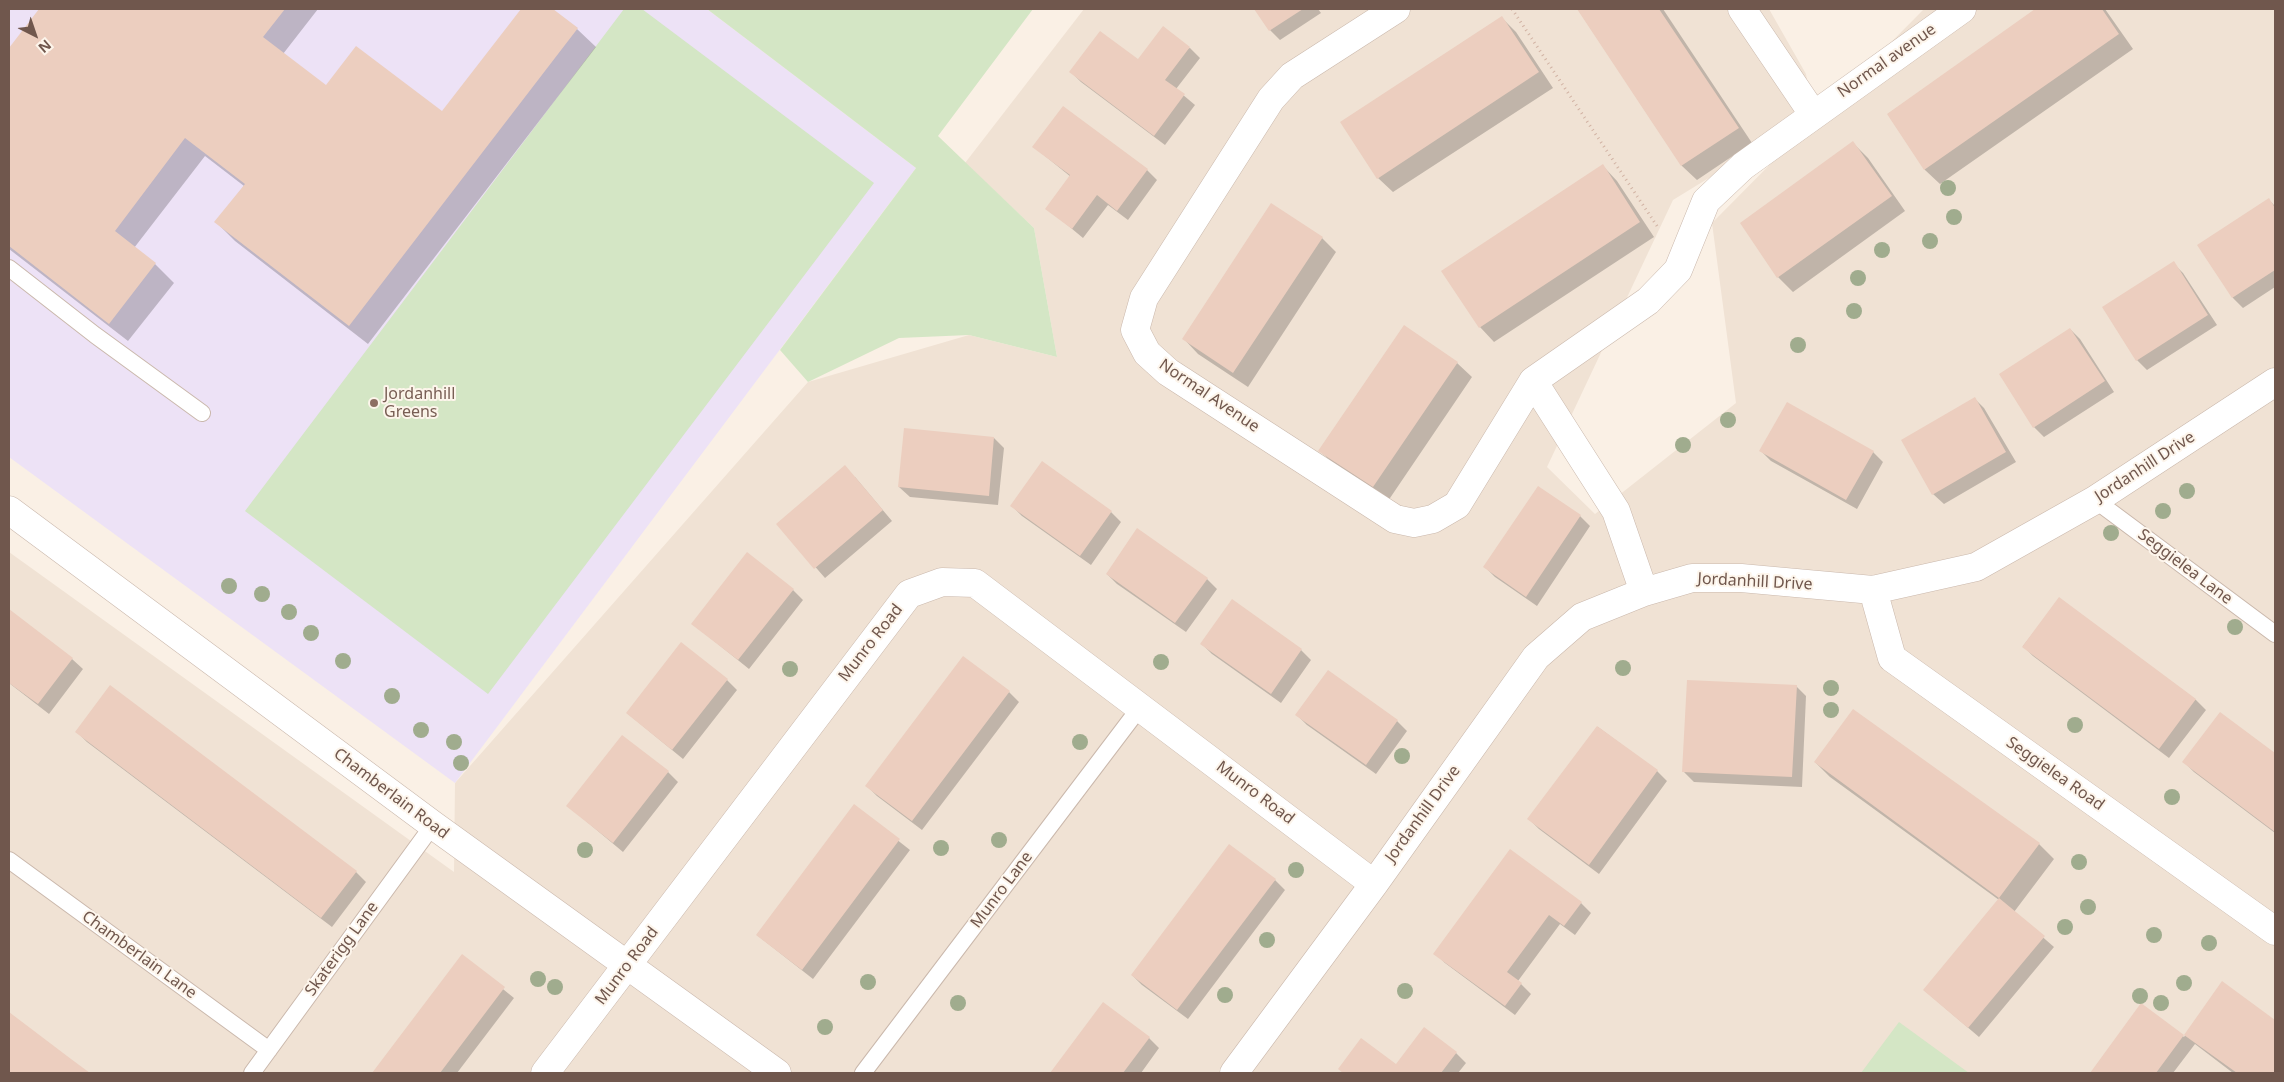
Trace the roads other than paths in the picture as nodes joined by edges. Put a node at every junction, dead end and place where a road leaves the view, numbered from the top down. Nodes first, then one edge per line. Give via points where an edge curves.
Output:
1 (1396, 9) edge
2 (1742, 9) edge
3 (1962, 9) edge
4 (1813, 114) junction
5 (1744, 166) joint
6 (9, 268) edge
7 (1533, 381) junction
8 (2275, 382) edge
9 (202, 413) dead end
10 (2095, 500) junction
11 (9, 510) edge
12 (1873, 590) junction
13 (1644, 592) junction
14 (2275, 634) edge
15 (1140, 706) junction
16 (433, 825) junction
17 (9, 860) edge
18 (1374, 884) junction
19 (2275, 931) edge
20 (628, 965) junction
21 (269, 1050) junction
22 (252, 1073) edge
23 (545, 1073) edge
24 (777, 1073) edge
25 (863, 1073) edge
26 (1234, 1073) edge

1 - 7 street, Normal Avenue via 1292,76 1271,99 1144,298 1135,330 1147,353 1168,372 1395,519 1414,523 1434,519 1457,504
2 - 4 street
3 - 4 street, Normal avenue
4 - 5 street, Normal avenue
5 - 7 street, Normal Avenue via 1706,201 1678,270 1648,302
6 - 9 lane
7 - 13 street via 1616,511
8 - 10 street, Jordanhill Drive
10 - 12 street, Jordanhill Drive via 1976,567
10 - 14 lane, Seggielea Lane
11 - 16 street, Chamberlain Road
12 - 13 street, Jordanhill Drive via 1741,578 1692,578
12 - 19 street, Seggielea Road via 1892,658
13 - 18 street, Jordanhill Drive via 1582,618 1536,657
15 - 18 street, Munro Road
15 - 20 street, Munro Road via 975,583 942,582 909,594
15 - 25 lane, Munro Lane
16 - 20 street, Chamberlain Road
16 - 21 lane, Skaterigg Lane
17 - 21 lane, Chamberlain Lane
18 - 26 street, Jordanhill Drive
20 - 23 street, Munro Road
20 - 24 street, Chamberlain Road
21 - 22 lane, Skaterigg Lane

